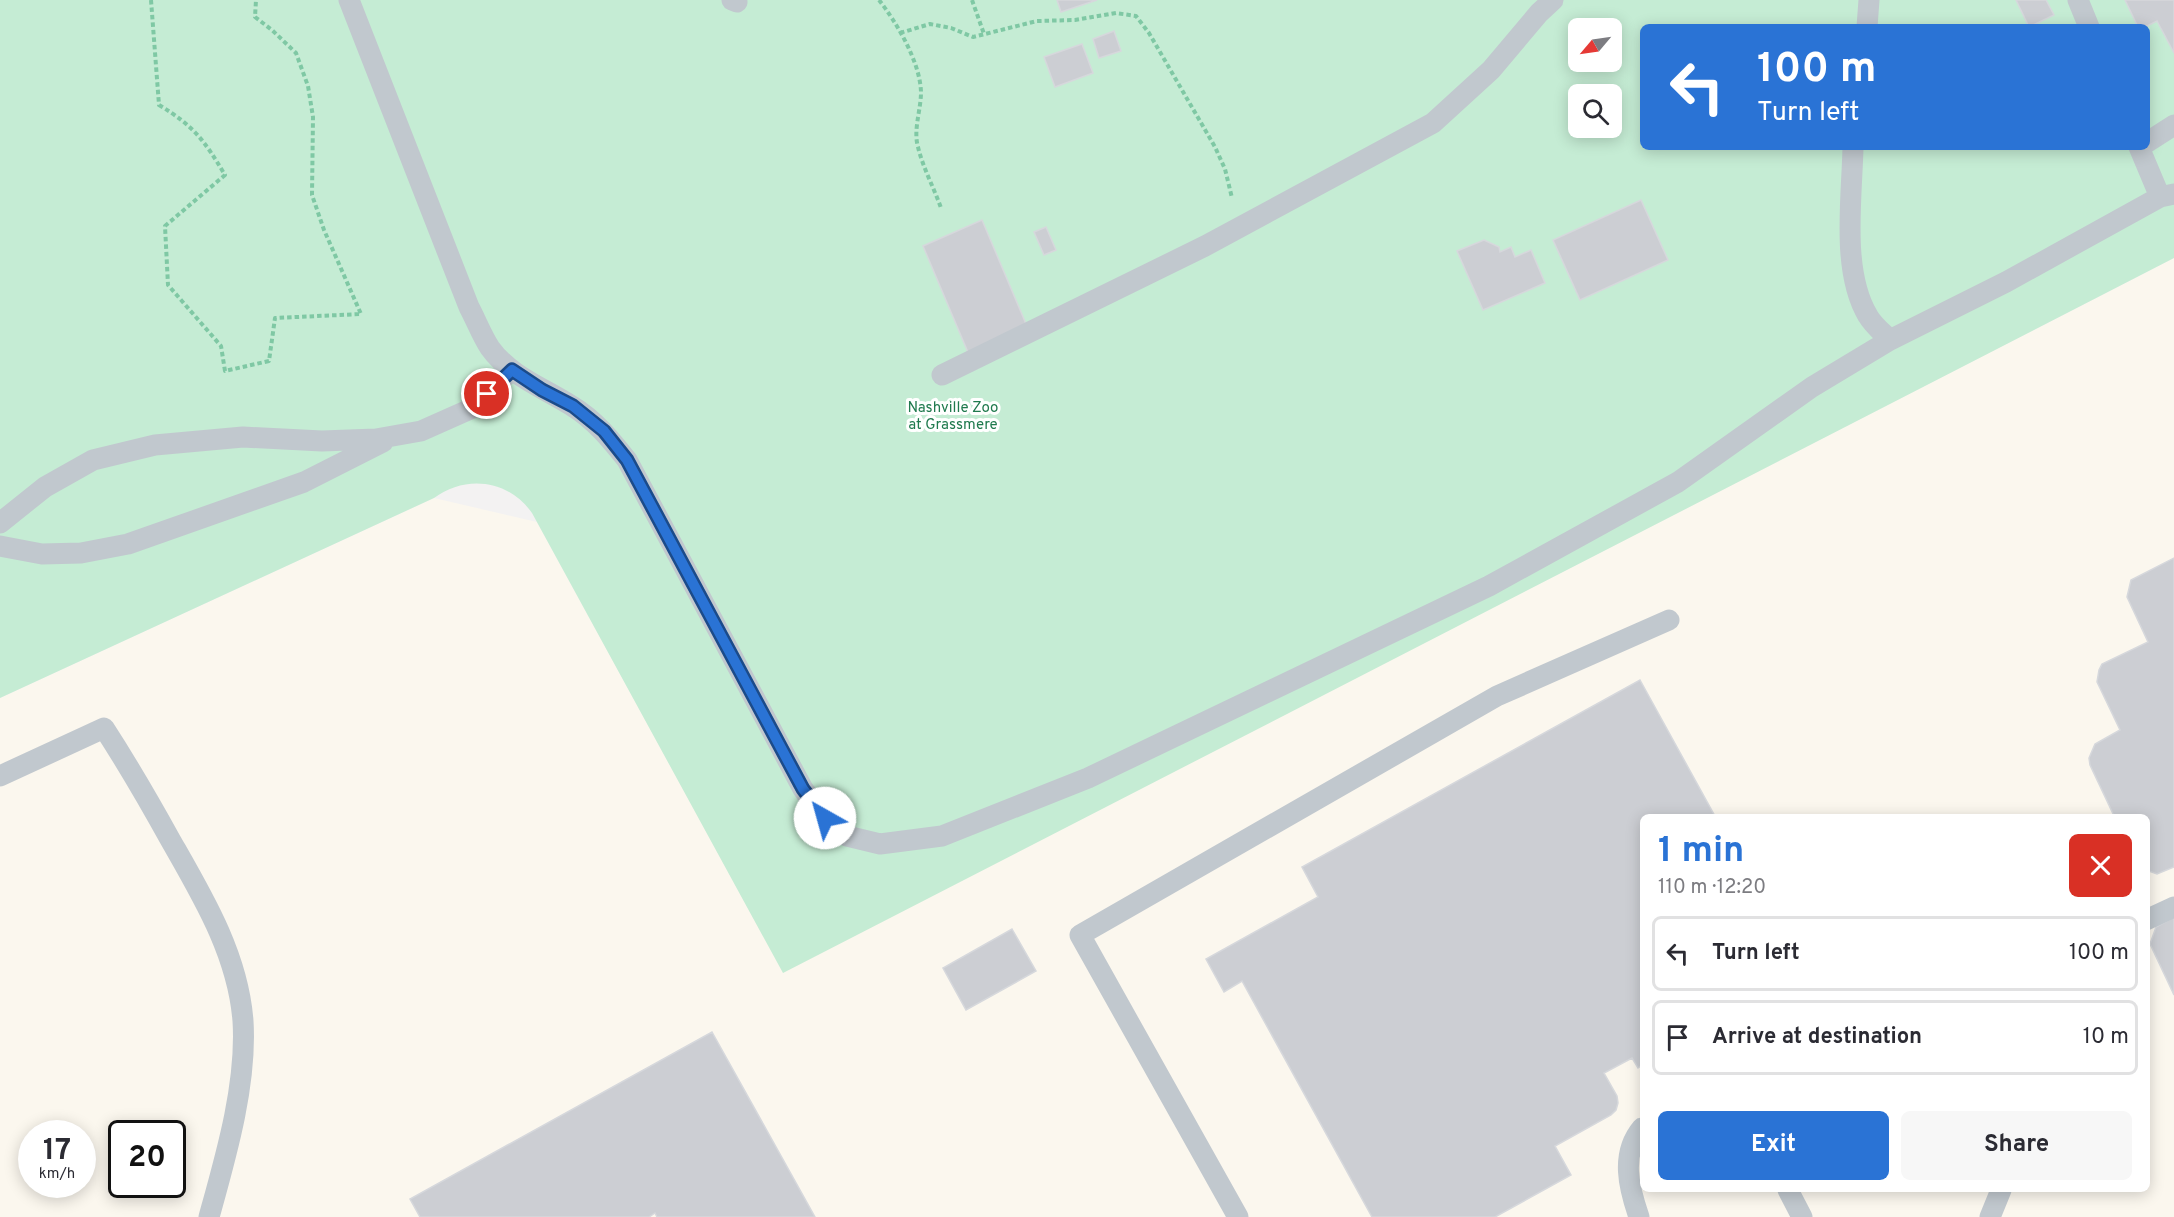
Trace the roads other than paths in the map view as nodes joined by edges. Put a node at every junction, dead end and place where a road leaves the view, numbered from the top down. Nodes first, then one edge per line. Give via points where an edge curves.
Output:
1 (349, 0) edge
2 (1553, 0) edge
3 (1869, 0) edge
4 (2078, 0) edge
5 (1867, 24) edge
6 (2088, 24) edge
7 (2174, 125) edge
8 (2150, 140) edge
9 (1853, 150) edge
10 (2142, 150) edge
11 (2167, 196) edge
12 (1890, 340) junction
13 (512, 370) junction
14 (942, 375) dead end
15 (396, 436) junction
16 (0, 523) edge
17 (0, 546) edge
18 (1668, 620) dead end
19 (0, 776) edge
20 (2174, 907) edge
21 (2150, 918) edge
22 (1640, 1131) edge
23 (1789, 1192) edge
24 (2000, 1192) edge
25 (209, 1217) edge
26 (1238, 1217) edge
27 (1640, 1217) edge
28 (1803, 1217) edge
29 (1990, 1217) edge

1 - 13 lane via 469,307 490,349
2 - 14 lane via 1491,70 1433,123 1225,235
3 - 5 lane
4 - 6 lane
7 - 8 lane
9 - 12 lane via 1854,283 1868,317
10 - 11 lane
11 - 12 lane
12 - 13 lane via 1812,387 1678,482 1489,586 1088,778 942,836 880,844 847,836 825,818 803,789 638,481 604,431 573,406
13 - 15 lane via 475,406 421,431
15 - 16 lane via 322,441 243,437 154,445 93,460 45,487
15 - 17 lane via 304,482 128,544 81,553 42,554
18 - 26 lane via 1497,696 1080,935
19 - 25 lane via 104,728 188,870 223,938 233,966 243,1020 243,1060
20 - 21 lane
22 - 27 lane via 1633,1143 1628,1168
23 - 28 lane
24 - 29 lane

